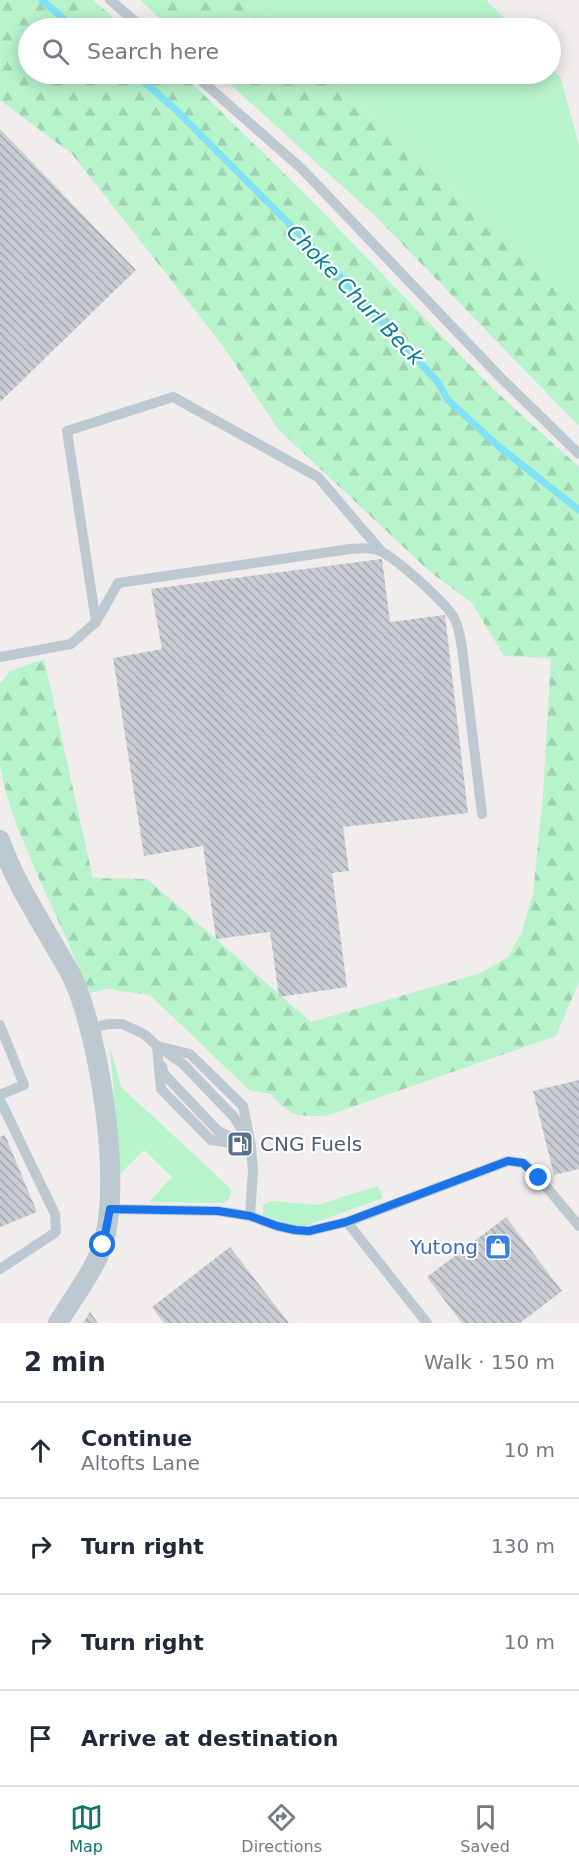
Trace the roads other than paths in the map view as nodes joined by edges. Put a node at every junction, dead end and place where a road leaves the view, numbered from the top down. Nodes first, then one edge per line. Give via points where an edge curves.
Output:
1 (110, 0) edge
2 (131, 18) edge
3 (205, 84) edge
4 (579, 454) edge
5 (381, 551) junction
6 (96, 622) junction
7 (0, 657) edge
8 (482, 814) dead end
9 (0, 840) edge
10 (0, 1025) edge
11 (89, 1029) junction
12 (156, 1046) junction
13 (0, 1095) edge
14 (0, 1100) edge
15 (251, 1146) junction
16 (110, 1209) junction
17 (250, 1216) junction
18 (346, 1222) junction
19 (579, 1226) edge
20 (0, 1269) edge
21 (58, 1323) edge
22 (428, 1323) edge

1 - 2 lane
3 - 4 lane via 302,169
5 - 6 lane via 350,549 118,583
5 - 6 lane via 318,477 173,397 67,431
5 - 8 lane via 417,579 452,615 458,628
6 - 7 lane via 71,644
9 - 11 street via 8,863 74,980
10 - 13 lane via 24,1085
11 - 12 lane via 122,1024 144,1034
11 - 16 street via 106,1122
12 - 15 lane via 180,1062 234,1117
12 - 15 lane via 164,1074 218,1131
14 - 20 lane via 55,1214 56,1232
15 - 17 lane
16 - 17 lane via 218,1211
16 - 21 street via 103,1245
17 - 18 lane via 277,1226 309,1231
18 - 19 lane via 508,1161 523,1163
18 - 22 lane

